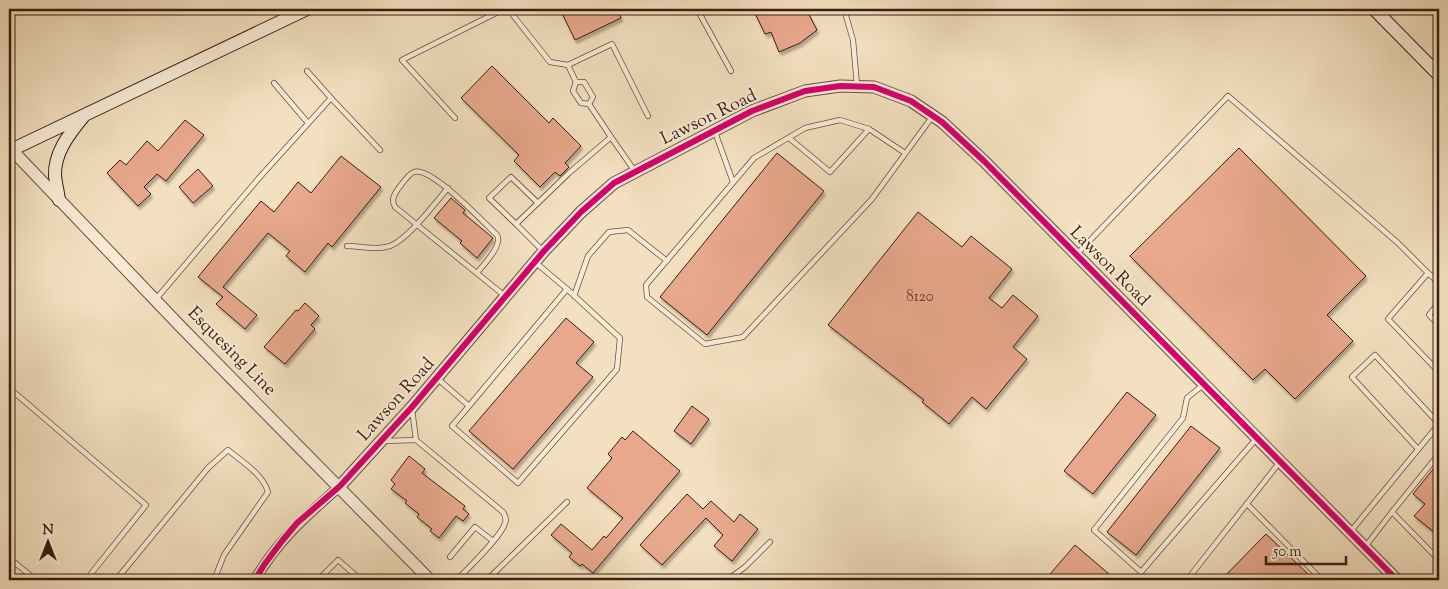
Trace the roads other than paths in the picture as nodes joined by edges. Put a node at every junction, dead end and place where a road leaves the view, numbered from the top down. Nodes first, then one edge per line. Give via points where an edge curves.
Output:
1 (307, 9) edge
2 (504, 9) edge
3 (508, 9) edge
4 (697, 9) edge
5 (844, 9) edge
6 (1374, 9) edge
7 (568, 65) junction
8 (307, 71) dead end
9 (731, 71) dead end
10 (1439, 75) edge
11 (576, 82) junction
12 (274, 83) dead end
13 (857, 85) junction
14 (331, 98) junction
15 (589, 104) junction
16 (86, 113) junction
17 (648, 116) dead end
18 (933, 116) junction
19 (455, 118) dead end
20 (308, 123) junction
21 (869, 129) junction
22 (715, 130) junction
23 (611, 137) junction
24 (789, 138) junction
25 (10, 149) edge
26 (380, 150) dead end
27 (905, 154) junction
28 (635, 172) junction
29 (733, 182) junction
30 (448, 188) junction
31 (59, 200) junction
32 (538, 202) junction
33 (416, 224) junction
34 (516, 224) junction
35 (347, 246) dead end
36 (544, 252) junction
37 (1076, 255) junction
38 (667, 261) junction
39 (535, 262) junction
40 (1428, 272) junction
41 (477, 273) junction
42 (1439, 283) edge
43 (566, 289) junction
44 (574, 296) junction
45 (506, 297) junction
46 (155, 300) junction
47 (1439, 302) edge
48 (1439, 325) edge
49 (1439, 372) edge
50 (437, 378) junction
51 (1204, 384) junction
52 (9, 388) edge
53 (469, 406) junction
54 (412, 407) junction
55 (1439, 424) edge
56 (1257, 438) junction
57 (416, 440) junction
58 (381, 442) junction
59 (1418, 449) junction
60 (1439, 454) edge
61 (1280, 462) junction
62 (340, 486) junction
63 (567, 502) dead end
64 (1247, 504) junction
65 (1392, 512) junction
66 (1350, 532) junction
67 (493, 541) junction
68 (770, 542) dead end
69 (1365, 548) junction
70 (450, 557) dead end
71 (9, 558) edge
72 (1439, 560) edge
73 (1439, 575) edge
74 (1393, 579) edge
75 (36, 580) edge
76 (86, 580) edge
77 (116, 580) edge
78 (214, 580) edge
79 (255, 580) edge
80 (318, 580) edge
81 (361, 580) edge
82 (430, 580) edge
83 (458, 580) edge
84 (488, 580) edge
85 (727, 580) edge
86 (1187, 580) edge
87 (1322, 580) edge
88 (1435, 580) edge

1 - 16 main road
2 - 19 lane via 402,60
3 - 7 lane via 550,62
4 - 9 lane
5 - 13 lane via 853,40
6 - 10 main road
7 - 11 lane
7 - 17 lane via 612,44
8 - 14 lane
11 - 15 lane via 573,90 581,103
11 - 15 lane via 584,82 589,89 593,97
12 - 20 lane
13 - 18 street, Lawson Road via 874,87 911,101
13 - 22 street, Lawson Road via 805,92 752,111
14 - 20 lane
14 - 26 lane
15 - 23 lane
16 - 25 main road
16 - 31 main road via 71,132 56,164
18 - 27 lane
18 - 37 street, Lawson Road via 984,161
20 - 46 lane
21 - 24 lane via 840,120 805,128
21 - 24 lane via 830,172
21 - 27 lane
22 - 28 street, Lawson Road
22 - 29 lane
23 - 28 lane
23 - 32 lane
24 - 29 lane via 754,158
25 - 31 street, Esquesing Line
27 - 38 lane via 872,199 743,337 705,344 647,297 646,285
28 - 36 street, Lawson Road via 614,183 581,212
29 - 38 lane
30 - 33 lane
30 - 33 lane via 424,172 410,174 395,193 393,203
30 - 41 lane via 499,238
31 - 46 street, Esquesing Line
32 - 34 lane
32 - 34 lane via 511,176 489,198
33 - 35 lane via 395,244 385,248
33 - 41 lane
34 - 36 lane
36 - 39 street, Lawson Road
37 - 40 lane via 1228,96
37 - 51 street, Lawson Road
38 - 44 lane via 628,230 609,232 588,256
39 - 43 lane
39 - 45 street, Lawson Road
40 - 42 lane
40 - 49 lane via 1388,319
41 - 45 lane
43 - 44 lane
43 - 53 lane
44 - 53 lane via 620,338 617,369 518,483 452,426
45 - 50 street, Lawson Road
46 - 62 street, Esquesing Line
47 - 48 lane via 1429,315
50 - 53 lane
50 - 54 street, Lawson Road
51 - 56 street, Lawson Road
51 - 56 lane via 1187,398 1183,418 1094,530 1141,572
52 - 76 lane via 146,505
54 - 57 lane
54 - 58 street, Lawson Road
55 - 59 lane
55 - 59 lane via 1376,355 1352,378
56 - 61 street, Lawson Road
57 - 58 lane
57 - 67 lane via 503,512 505,526
58 - 62 street, Lawson Road
59 - 66 lane
60 - 65 lane
61 - 64 lane
61 - 66 street, Lawson Road
62 - 79 street, Lawson Road via 282,540
62 - 82 street, Esquesing Line
63 - 84 lane
64 - 86 lane
64 - 87 lane
65 - 69 lane
65 - 72 lane
66 - 69 street, Lawson Road
67 - 70 lane via 475,527
67 - 83 lane
68 - 85 lane via 746,567
69 - 74 street, Lawson Road
71 - 75 lane
73 - 88 lane
77 - 78 lane via 208,468 228,450 259,477 268,492 224,554
80 - 81 lane via 338,560

